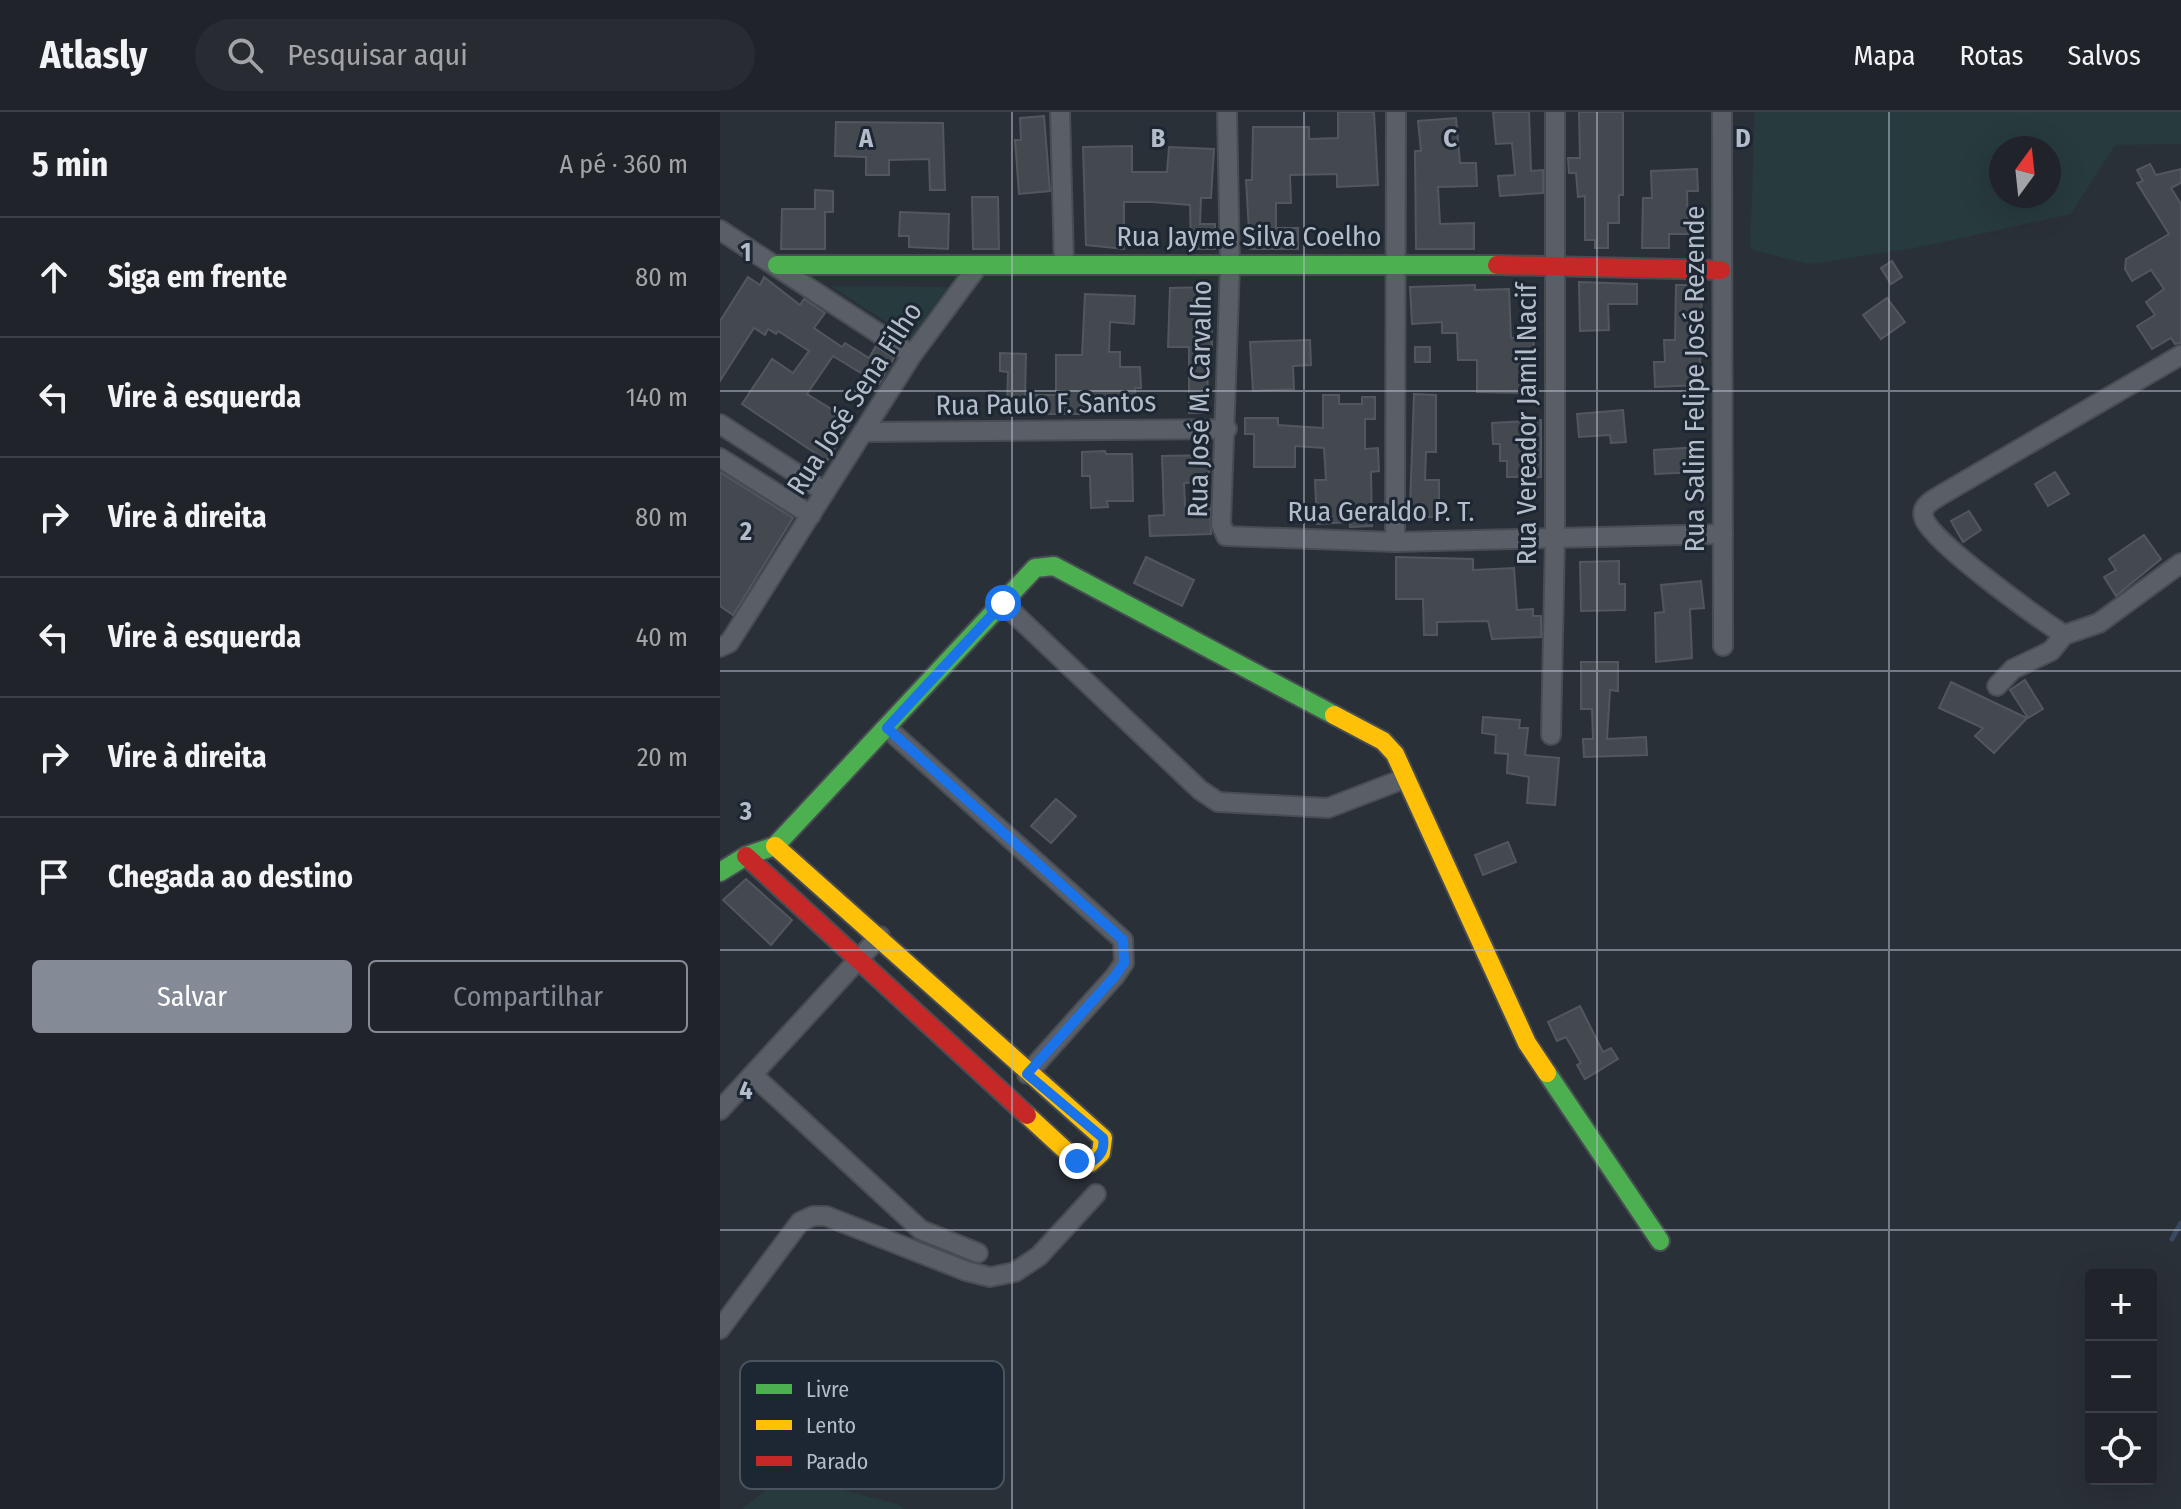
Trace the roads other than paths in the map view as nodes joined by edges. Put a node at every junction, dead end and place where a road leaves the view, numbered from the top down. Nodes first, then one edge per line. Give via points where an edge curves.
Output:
1 (1060, 112) edge
2 (1227, 112) edge
3 (1396, 112) edge
4 (1555, 112) edge
5 (1722, 112) edge
6 (720, 230) edge
7 (1064, 264) junction
8 (1398, 264) junction
9 (777, 265) junction
10 (1230, 265) junction
11 (1552, 265) junction
12 (978, 266) junction
13 (1721, 270) junction
14 (912, 355) junction
15 (2181, 355) edge
16 (720, 424) edge
17 (1227, 429) junction
18 (865, 432) junction
19 (720, 458) edge
20 (825, 492) junction
21 (811, 515) junction
22 (1723, 534) junction
23 (1555, 537) junction
24 (1232, 538) joint
25 (1395, 542) junction
26 (2181, 563) edge
27 (1003, 603) junction
28 (2064, 635) junction
29 (724, 645) edge
30 (1723, 646) dead end
31 (1997, 686) dead end
32 (887, 728) junction
33 (1551, 735) dead end
34 (1406, 778) junction
35 (775, 846) junction
36 (746, 856) junction
37 (720, 872) edge
38 (880, 936) junction
39 (860, 959) junction
40 (1027, 1074) junction
41 (754, 1076) junction
42 (720, 1110) edge
43 (1096, 1194) dead end
44 (1660, 1241) dead end
45 (978, 1253) dead end
46 (720, 1329) edge

1 - 7 street
2 - 10 street, Rua José M. Carvalho
3 - 8 street
4 - 11 street, Rua Vereador Jamil Nacif
5 - 13 street, Rua Salim Felipe José Rezende
6 - 9 street
7 - 10 street, Rua Jayme Silva Coelho
7 - 12 street, Rua Jayme Silva Coelho
8 - 10 street, Rua Jayme Silva Coelho
8 - 11 street, Rua Jayme Silva Coelho
8 - 25 street
9 - 12 street, Rua Jayme Silva Coelho
9 - 14 street
10 - 17 street, Rua José M. Carvalho
11 - 13 street, Rua Jayme Silva Coelho
11 - 23 street, Rua Vereador Jamil Nacif
12 - 14 street, Rua José Sena Filho
13 - 22 street, Rua Salim Felipe José Rezende
14 - 18 street, Rua José Sena Filho
15 - 28 street via 1941,495 1923,512 1938,535 2027,611
16 - 20 street
17 - 18 street, Rua Paulo F. Santos
17 - 24 street, Rua José M. Carvalho via 1221,524
18 - 20 street, Rua José Sena Filho
19 - 21 street
20 - 21 street, Rua José Sena Filho
21 - 29 street, Rua José Sena Filho
22 - 23 street, Rua Geraldo P. T.
22 - 30 street, Rua Salim Felipe José Rezende
23 - 25 street, Rua Geraldo P. T.
23 - 33 street, Rua Vereador Jamil Nacif
24 - 25 street, Rua Geraldo P. T.
26 - 28 street via 2099,623
27 - 32 street
27 - 34 street via 1035,568 1054,566 1383,741
27 - 34 street via 1218,802 1328,808
28 - 31 street via 2051,651 2013,669
32 - 35 street
32 - 40 street via 1123,940 1124,963 1115,976
34 - 44 street via 1527,1043
35 - 36 street
35 - 38 street
36 - 37 street
36 - 39 street
38 - 39 street
38 - 40 street
39 - 40 street via 1077,1161 1096,1159 1103,1138
39 - 41 street
41 - 42 street
41 - 45 street via 921,1230
43 - 46 street via 1039,1256 1015,1272 990,1277 826,1216 813,1216 800,1222

